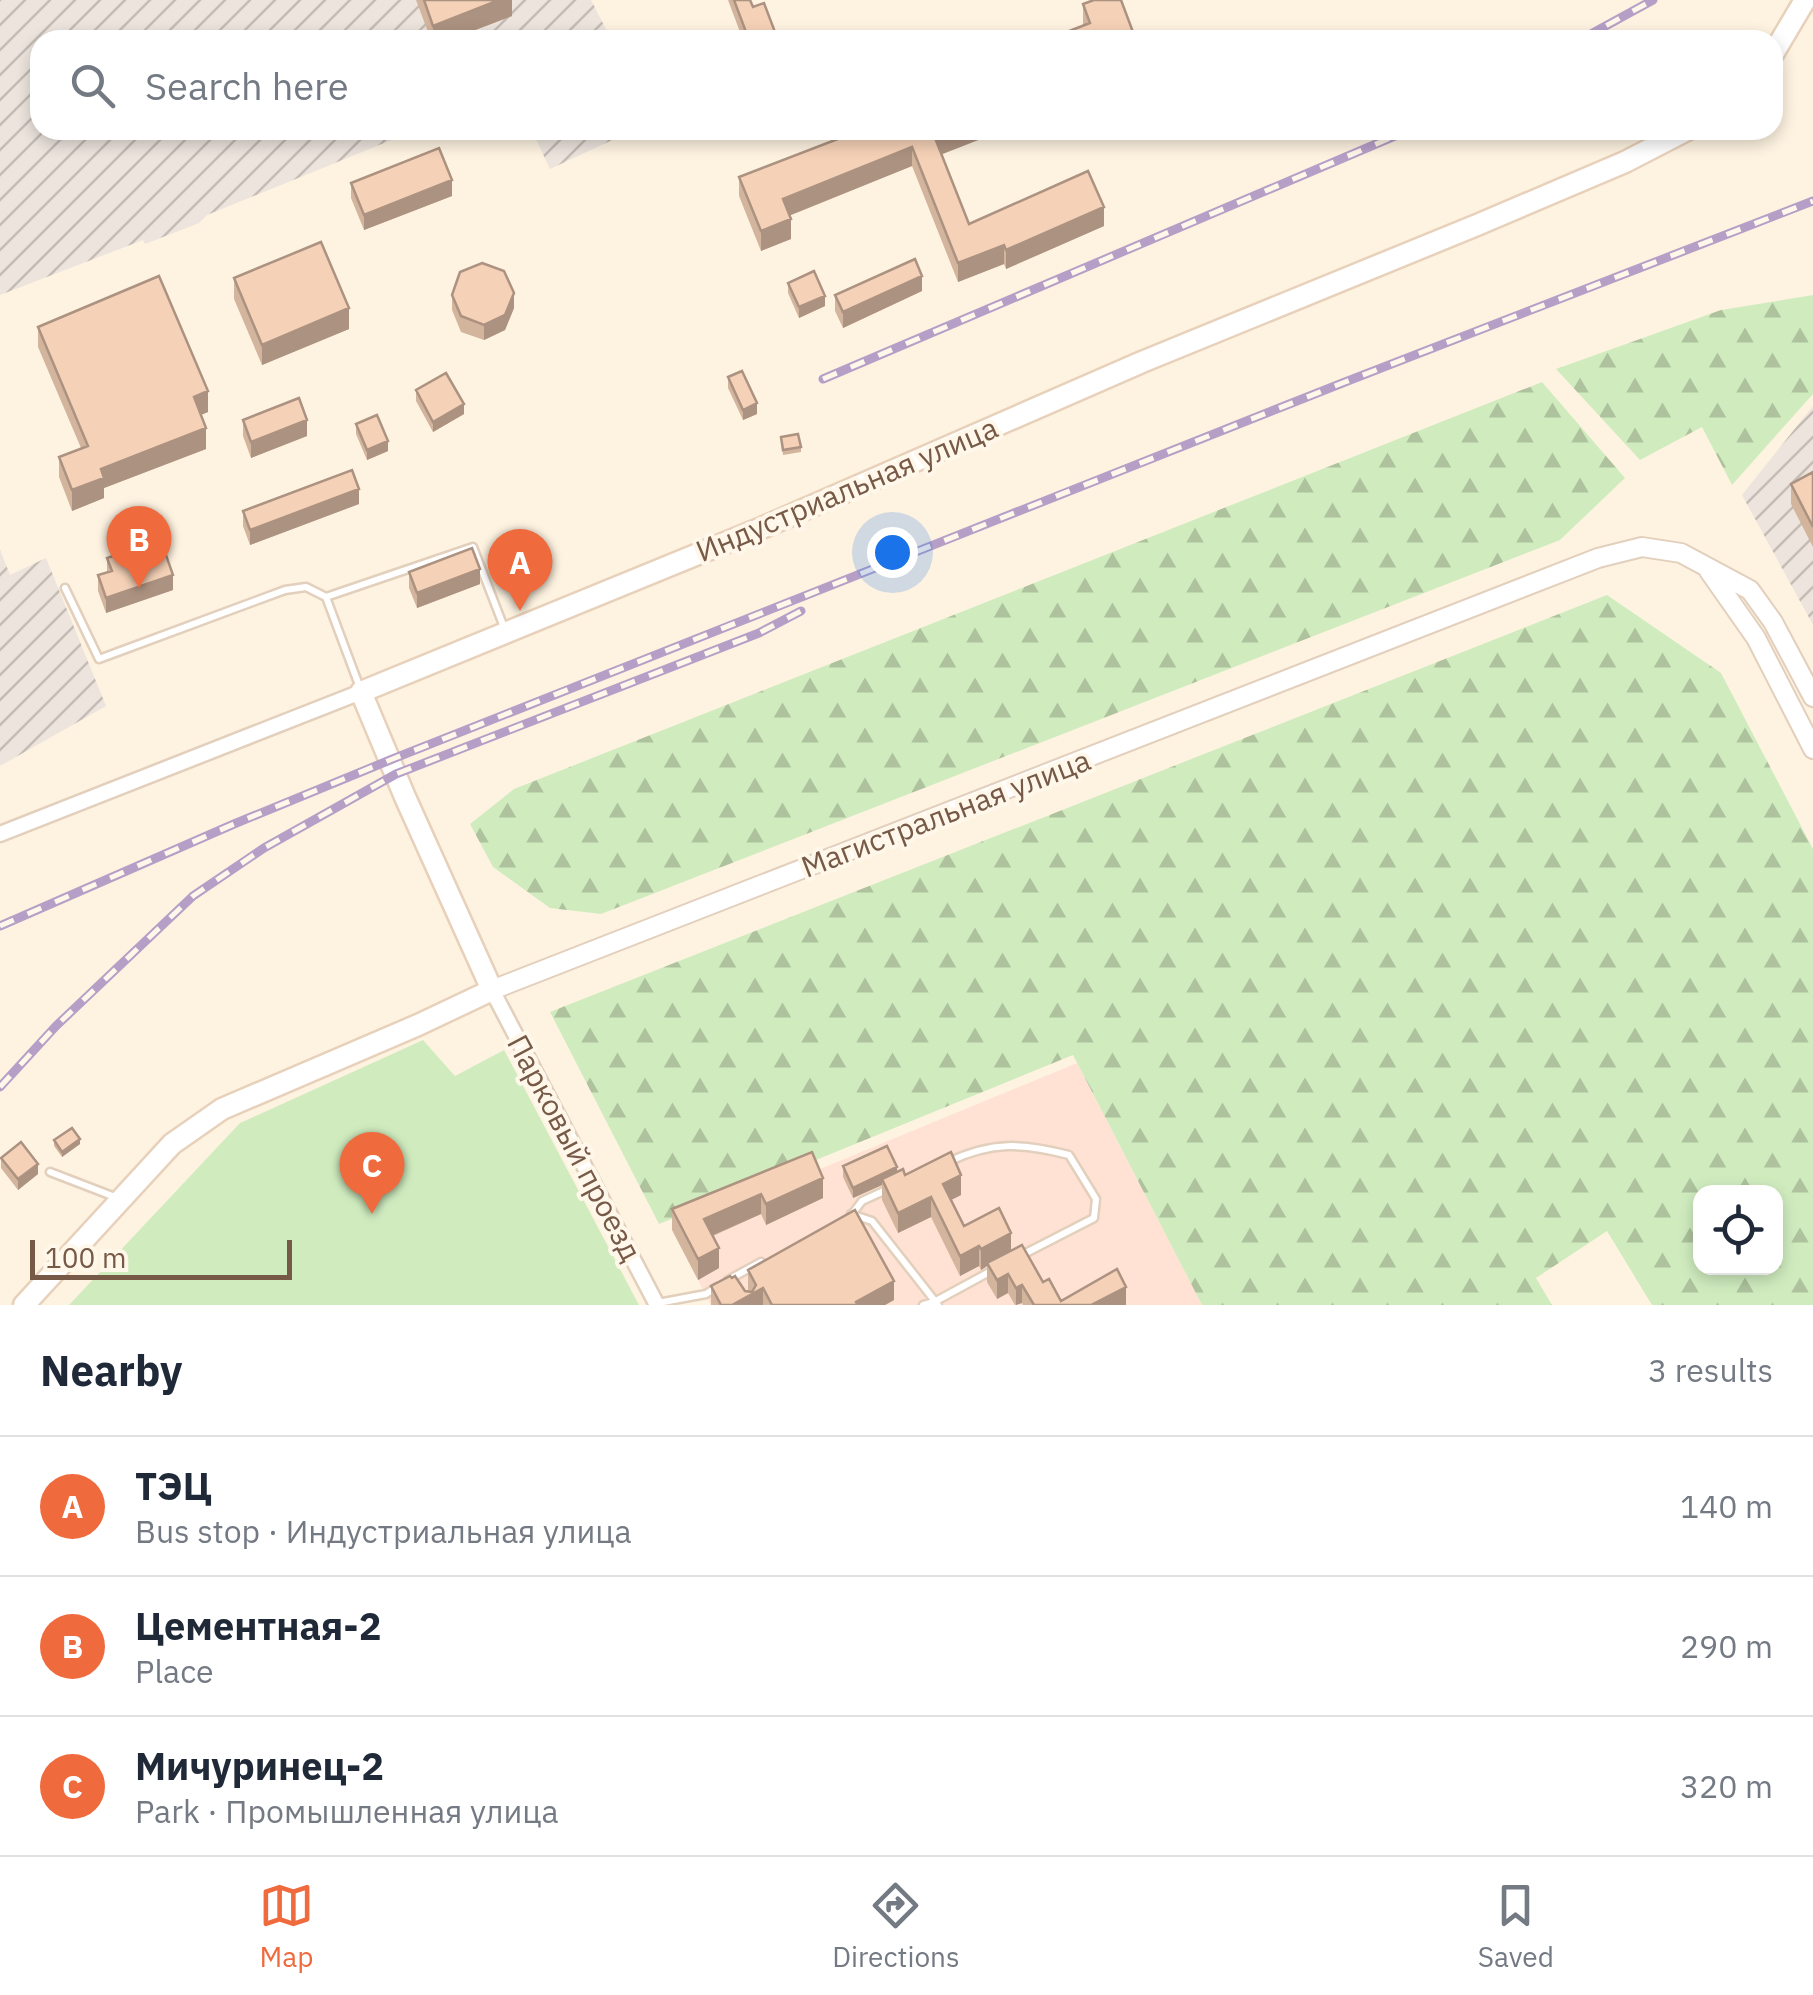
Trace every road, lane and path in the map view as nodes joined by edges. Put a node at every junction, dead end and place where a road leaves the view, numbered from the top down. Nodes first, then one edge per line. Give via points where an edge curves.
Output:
1 (1805, 0) edge
2 (1783, 37) edge
3 (1667, 140) edge
4 (1706, 566) junction
5 (65, 588) dead end
6 (326, 597) junction
7 (506, 631) junction
8 (361, 692) junction
9 (1813, 697) edge
10 (1813, 748) edge
11 (0, 834) edge
12 (492, 990) junction
13 (943, 1164) edge
14 (50, 1172) dead end
15 (894, 1186) edge
16 (121, 1199) junction
17 (853, 1213) junction
18 (836, 1222) edge
19 (767, 1259) edge
20 (1010, 1261) edge
21 (993, 1270) edge
22 (733, 1277) junction
23 (741, 1291) edge
24 (937, 1303) edge
25 (657, 1304) edge
26 (24, 1305) edge
27 (923, 1305) edge

1 - 2 main road
3 - 7 main road, Индустриальная улица via 1510,212
4 - 9 street, Магистральная улица via 1750,590
4 - 10 street via 1756,638
4 - 12 street, Магистральная улица via 1682,553 1642,547 1598,558
5 - 6 lane via 99,660 285,590 306,587
6 - 7 lane via 473,547
6 - 8 lane
7 - 8 main road, Индустриальная улица
8 - 11 street, Индустриальная улица
8 - 12 main road
12 - 16 main road via 222,1109 172,1144
12 - 25 street, Парковый проезд
13 - 20 lane via 975,1149 1032,1146 1069,1155 1096,1199 1094,1218
14 - 16 lane
15 - 17 lane via 862,1201
16 - 26 main road
17 - 18 lane
17 - 24 lane via 872,1221
19 - 22 lane
21 - 24 lane
22 - 23 lane
22 - 25 lane via 706,1294
24 - 27 lane

